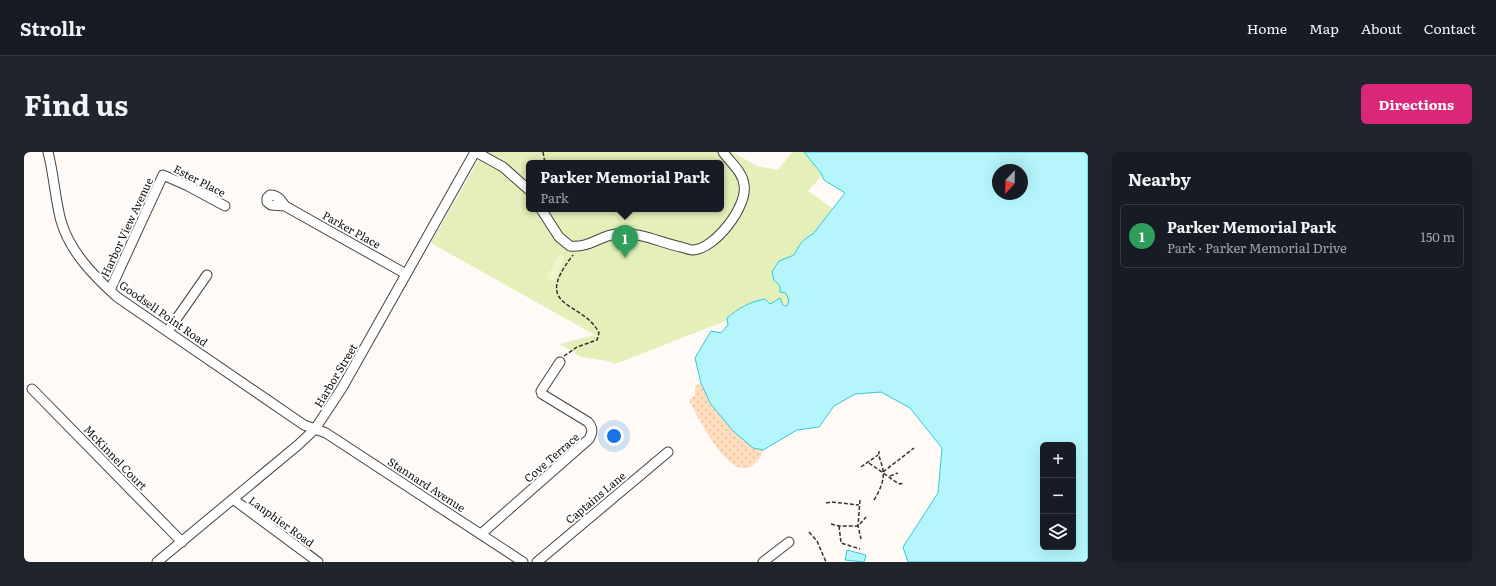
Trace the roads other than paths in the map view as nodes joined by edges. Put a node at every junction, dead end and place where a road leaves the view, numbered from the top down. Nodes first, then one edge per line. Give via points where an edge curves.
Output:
1 (48, 152) edge
2 (476, 152) edge
3 (723, 152) edge
4 (164, 175) joint
5 (526, 187) edge
6 (225, 206) dead end
7 (285, 206) dead end
8 (543, 212) edge
9 (207, 274) dead end
10 (406, 274) junction
11 (110, 290) junction
12 (168, 331) junction
13 (560, 362) road end
14 (32, 389) dead end
15 (315, 429) junction
16 (668, 452) dead end
17 (233, 499) junction
18 (481, 534) junction
19 (182, 542) junction
20 (789, 542) dead end
21 (157, 562) edge
22 (318, 562) edge
23 (523, 562) edge
24 (537, 562) edge
25 (763, 562) edge

1 - 11 street, Goodsell Point Road via 61,221 68,240 94,275
2 - 5 street via 503,167
2 - 10 street, Harbor Street
3 - 8 street via 742,176 745,189 742,203 726,228 704,246 694,250 635,234 616,234 587,246 570,246 564,242
4 - 6 street, Ester Place
4 - 11 street, Harbor View Avenue
7 - 10 street, Parker Place
9 - 12 street
10 - 15 street, Harbor Street via 348,377
11 - 12 street, Goodsell Point Road
12 - 15 street, Goodsell Point Road via 304,425
13 - 18 street, Cove Terrace via 541,391 542,394 588,422 592,435
14 - 19 street, McKinnel Court
15 - 17 street, Harbor Street
15 - 18 street, Stannard Avenue via 332,436
16 - 24 street, Captains Lane
17 - 19 street, Harbor Street
17 - 22 street, Lanphier Road
18 - 23 street, Stannard Avenue
19 - 21 street, Harbor Street
20 - 25 street

